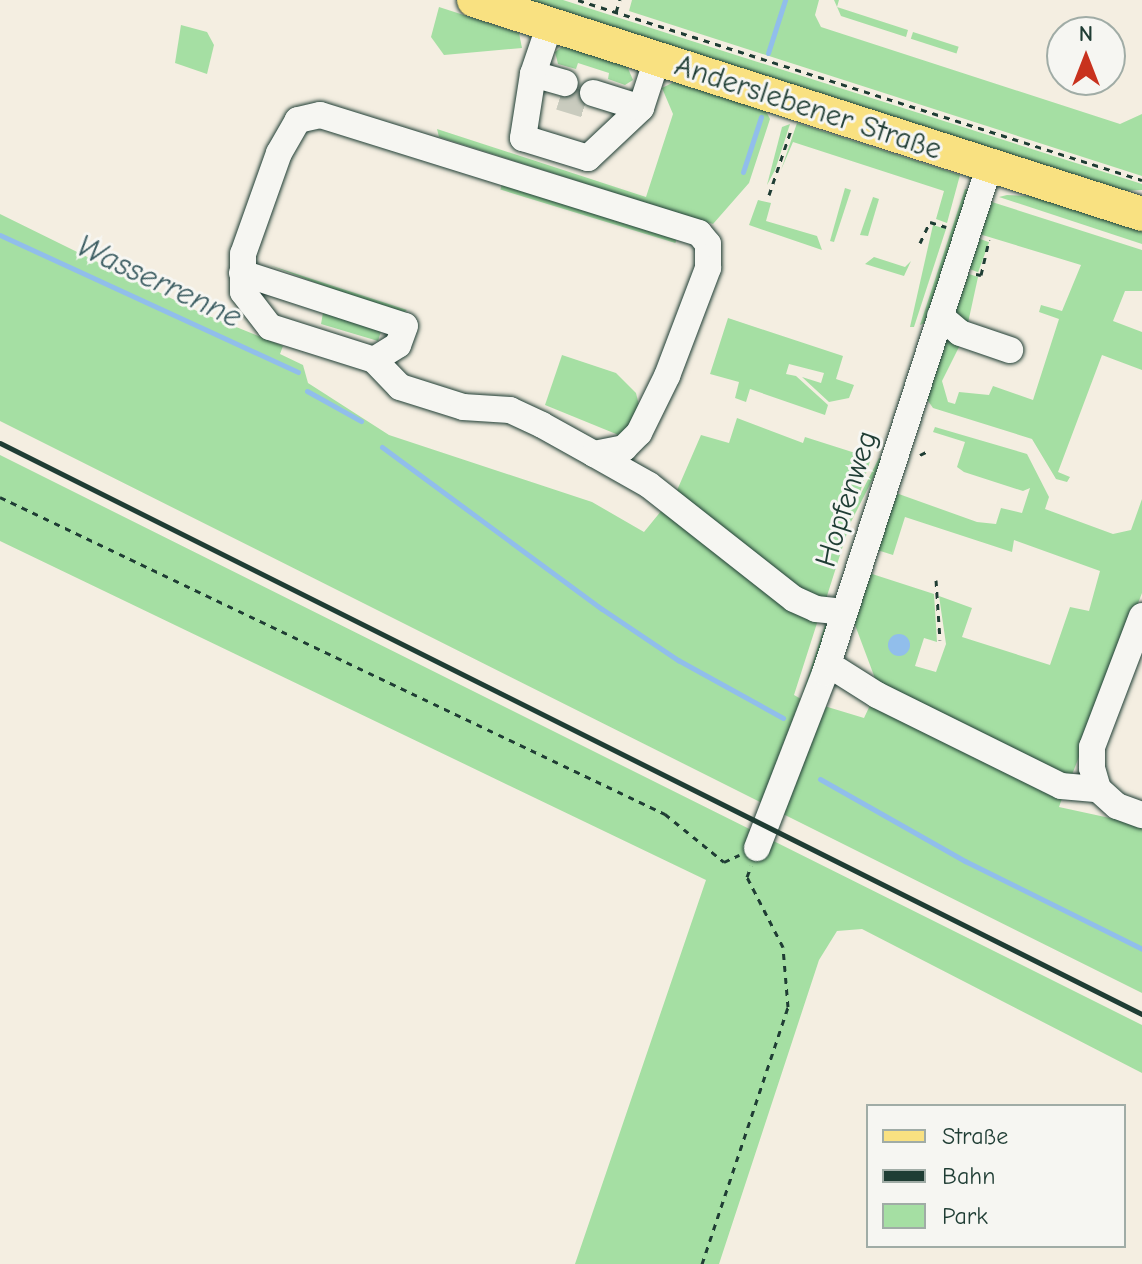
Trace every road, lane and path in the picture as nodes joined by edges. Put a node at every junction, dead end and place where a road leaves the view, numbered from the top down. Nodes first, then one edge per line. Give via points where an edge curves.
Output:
1 (474, 0) edge
2 (578, 0) edge
3 (620, 0) edge
4 (616, 12) junction
5 (550, 24) junction
6 (657, 59) junction
7 (532, 81) junction
8 (562, 90) tunnel mouth
9 (591, 100) tunnel mouth
10 (635, 114) junction
11 (795, 119) dead end
12 (989, 167) junction
13 (1142, 180) edge
14 (769, 195) dead end
15 (1142, 214) edge
16 (950, 228) dead end
17 (920, 243) dead end
18 (242, 273) junction
19 (940, 316) junction
20 (1010, 350) dead end
21 (374, 360) junction
22 (639, 433) junction
23 (926, 452) dead end
24 (594, 454) junction
25 (917, 464) dead end
26 (649, 485) junction
27 (0, 497) edge
28 (936, 580) dead end
29 (844, 612) junction
30 (1142, 616) edge
31 (940, 640) dead end
32 (828, 664) junction
33 (1098, 789) junction
34 (1142, 815) edge
35 (757, 848) junction
36 (702, 1264) edge

1 - 5 main road, Anderslebener Straße
2 - 4 path
3 - 4 path
4 - 13 path
5 - 6 main road, Anderslebener Straße
5 - 7 street
6 - 10 street
6 - 12 main road, Anderslebener Straße
7 - 8 street
7 - 10 street via 523,138 588,158
9 - 10 street
11 - 14 path
12 - 15 main road, Anderslebener Straße
12 - 19 street, Hopfenweg
16 - 17 path via 930,222
18 - 21 street via 243,292 270,327
18 - 21 street via 405,326 398,345
18 - 22 street via 243,254 279,153 298,120 308,115 684,224 708,244 708,268 690,324
19 - 20 street via 960,333
19 - 29 street, Hopfenweg
21 - 24 street via 400,387 463,407 510,410
22 - 24 street via 624,448
22 - 26 street
23 - 25 path
24 - 26 street
26 - 29 street via 794,599 816,609
27 - 35 path via 665,814 724,862
28 - 31 path
29 - 32 street, Hopfenweg
30 - 33 street via 1092,747
32 - 33 street via 889,701 1061,786
32 - 35 street, Hopfenweg
33 - 34 street via 1117,806
35 - 36 path via 747,877 783,947 788,1007

